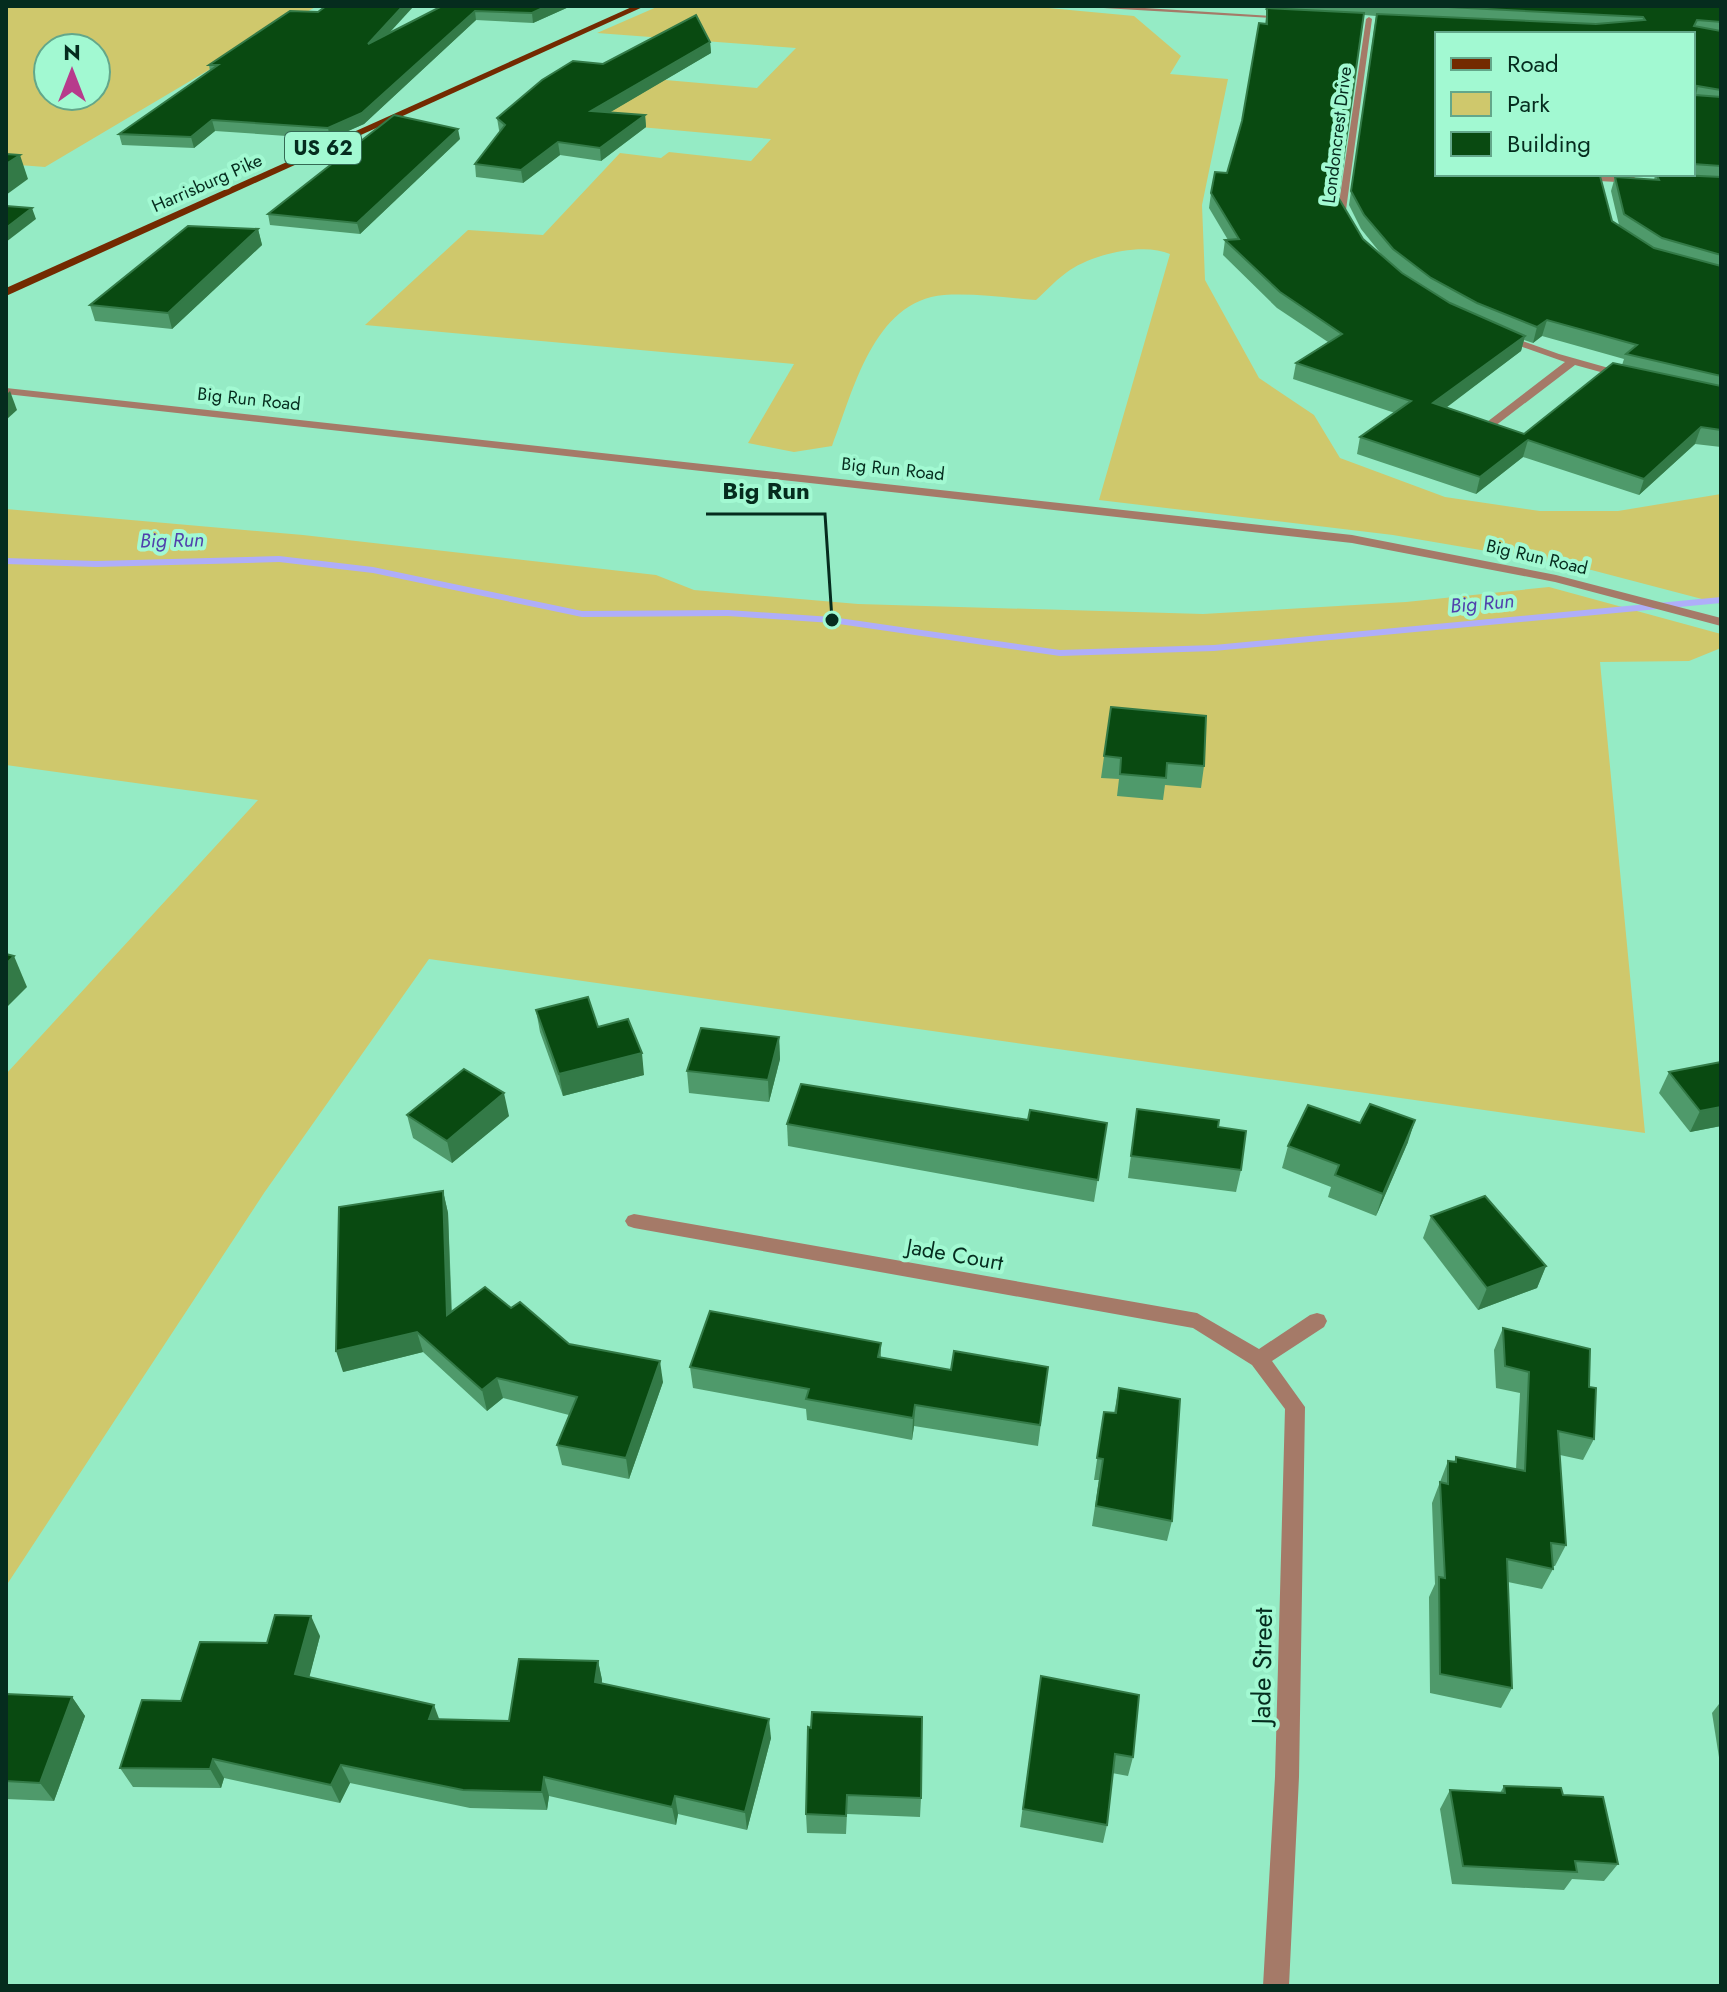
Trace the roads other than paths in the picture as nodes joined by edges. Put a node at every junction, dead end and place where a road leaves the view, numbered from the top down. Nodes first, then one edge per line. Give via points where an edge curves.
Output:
1 (641, 6) edge
2 (1073, 6) edge
3 (1291, 18) edge
4 (1353, 18) edge
5 (1369, 19) junction
6 (1383, 20) edge
7 (1599, 176) edge
8 (1645, 181) edge
9 (1602, 191) edge
10 (1350, 232) edge
11 (6, 292) edge
12 (1491, 332) edge
13 (1573, 361) junction
14 (1640, 379) edge
15 (6, 391) edge
16 (1491, 424) edge
17 (1721, 622) edge
18 (634, 1221) dead end
19 (1317, 1321) dead end
20 (1259, 1359) junction
21 (1276, 1986) edge

1 - 11 main road, Harrisburg Pike / US 62
2 - 3 street
4 - 5 street
5 - 6 street
5 - 10 street, Londoncrest Drive via 1342,210
7 - 8 street
7 - 9 street
12 - 13 street
13 - 14 street
13 - 16 street
15 - 17 street, Big Run Road via 1352,539 1556,579
18 - 20 street, Jade Court via 1197,1321
19 - 20 street
20 - 21 street, Jade Street via 1295,1407 1287,1777

